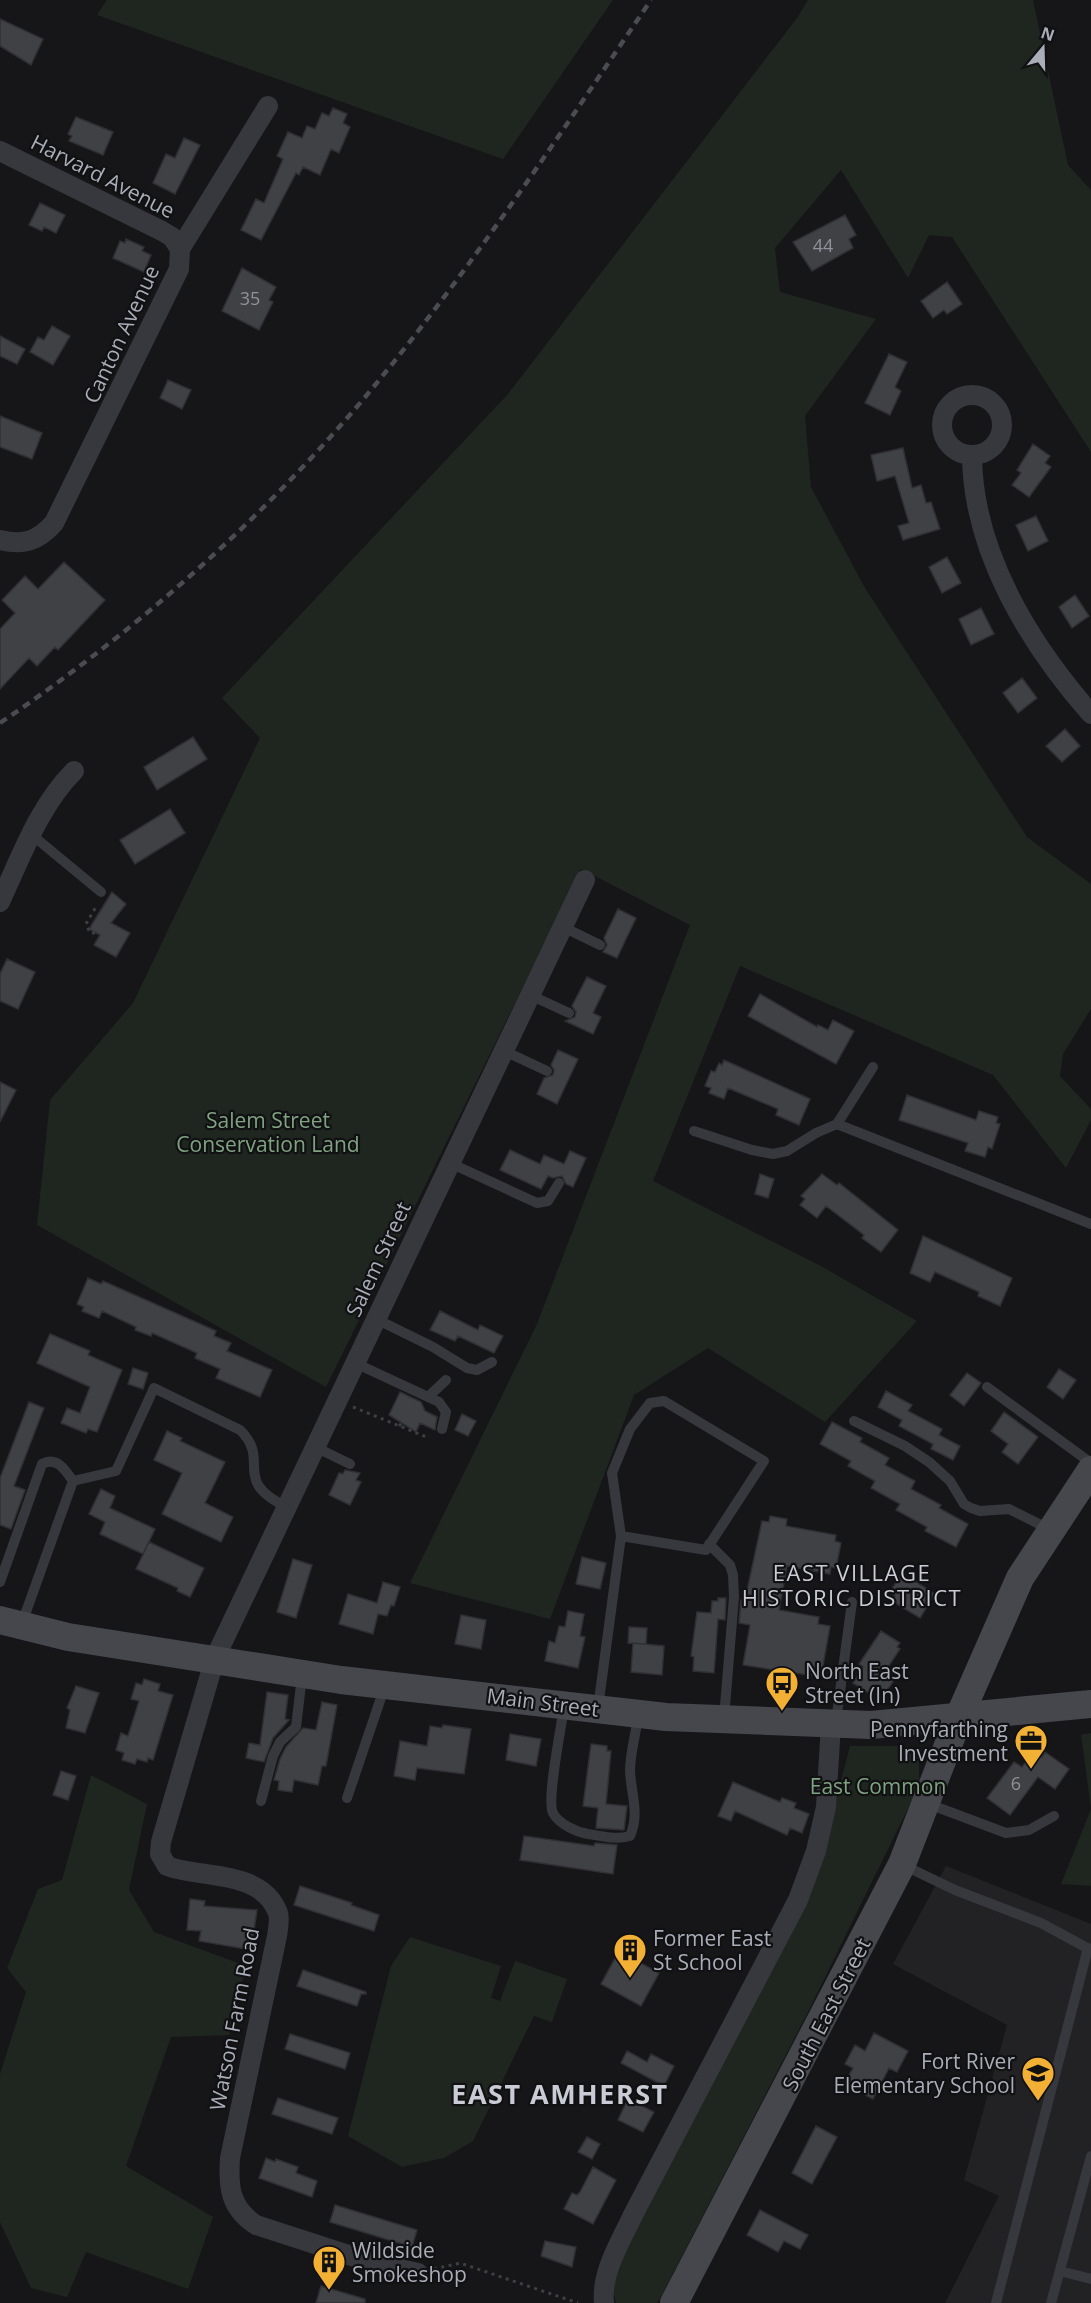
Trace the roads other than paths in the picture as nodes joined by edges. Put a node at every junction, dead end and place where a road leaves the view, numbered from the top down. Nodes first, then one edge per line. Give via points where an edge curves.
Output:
1 (268, 106) dead end
2 (0, 151) edge
3 (180, 249) junction
4 (972, 456) dead end
5 (0, 540) edge
6 (1091, 714) edge
7 (74, 771) dead end
8 (32, 835) junction
9 (5, 877) edge
10 (585, 880) dead end
11 (101, 892) road end
12 (0, 902) edge
13 (563, 927) junction
14 (600, 945) dead end
15 (530, 995) junction
16 (569, 1013) dead end
17 (504, 1051) junction
18 (873, 1066) dead end
19 (547, 1071) dead end
20 (837, 1124) junction
21 (694, 1131) dead end
22 (450, 1164) junction
23 (559, 1183) dead end
24 (1091, 1224) edge
25 (376, 1319) junction
26 (492, 1362) dead end
27 (355, 1363) junction
28 (446, 1380) dead end
29 (987, 1387) dead end
30 (428, 1397) junction
31 (854, 1421) dead end
32 (442, 1429) road end
33 (315, 1447) junction
34 (1091, 1463) edge
35 (350, 1464) dead end
36 (1091, 1470) edge
37 (73, 1481) junction
38 (287, 1507) junction
39 (1050, 1529) junction
40 (621, 1536) junction
41 (709, 1544) junction
42 (0, 1582) edge
43 (852, 1602) dead end
44 (11, 1623) edge
45 (215, 1658) junction
46 (303, 1673) junction
47 (385, 1686) junction
48 (1091, 1704) edge
49 (564, 1706) junction
50 (598, 1709) junction
51 (638, 1715) junction
52 (959, 1717) junction
53 (724, 1720) junction
54 (833, 1724) junction
55 (347, 1798) dead end
56 (261, 1801) dead end
57 (926, 1803) junction
58 (1054, 1816) dead end
59 (902, 1864) junction
60 (1090, 1949) edge
61 (1091, 2156) edge
62 (1059, 2271) junction
63 (418, 2273) road end
64 (1091, 2279) edge
65 (604, 2303) edge
66 (674, 2303) edge
67 (996, 2303) edge
68 (1051, 2303) edge

1 - 3 street, Canton Avenue
2 - 3 street, Harvard Avenue via 162,231
3 - 5 street, Canton Avenue via 179,269 54,523 39,537 24,543
4 - 6 street via 977,508 987,547 1003,583 1056,669
7 - 8 street via 53,796
8 - 9 street
8 - 11 lane
9 - 12 street
10 - 13 street, Salem Street
13 - 14 lane
13 - 15 street, Salem Street
15 - 16 lane
15 - 17 street, Salem Street
17 - 19 lane
17 - 22 street, Salem Street
18 - 20 lane
20 - 21 lane via 787,1151 773,1154
20 - 24 lane
22 - 23 lane via 537,1203 548,1201
22 - 25 street, Salem Street
25 - 26 lane via 467,1368 477,1370
25 - 27 street, Salem Street
27 - 30 lane
27 - 33 street, Salem Street
28 - 30 lane
29 - 34 lane
30 - 32 lane via 439,1402 446,1412
31 - 39 lane via 929,1462 971,1508 1010,1509
33 - 35 lane
33 - 38 street, Salem Street
36 - 39 main road, South East Street
37 - 38 lane via 116,1472 154,1388 240,1430 254,1451 254,1478 259,1489
37 - 42 lane via 58,1462 42,1464
37 - 44 lane
38 - 45 street, Salem Street
39 - 52 main road, South East Street via 1020,1578
40 - 41 lane via 706,1550
40 - 41 lane via 612,1473 630,1429 650,1403 664,1401 764,1461
40 - 50 lane
41 - 53 lane via 730,1565 733,1575
43 - 54 lane
44 - 45 main road, Main Street via 68,1637
45 - 46 main road, Main Street
45 - 63 street, Watson Farm Road via 160,1854 167,1866 178,1870 231,1878 256,1887 278,1914 277,1936 230,2158 228,2186 233,2202 256,2225 370,2262
46 - 47 main road, Main Street
46 - 56 lane via 296,1727 280,1742 273,1756
47 - 49 main road, Main Street
47 - 55 lane
48 - 52 main road, Main Street
49 - 50 main road, Main Street
49 - 51 lane via 553,1814 561,1823 583,1833 618,1839 630,1836 633,1828 635,1800 630,1771
50 - 51 main road, Main Street
51 - 53 main road, Main Street
52 - 54 main road, Main Street via 871,1725
52 - 57 main road, South East Street
53 - 54 main road, Main Street
54 - 65 street via 826,1807 816,1851 798,1900 633,2215 611,2262 603,2288
57 - 58 lane via 1006,1833 1029,1830
57 - 59 main road, South East Street
59 - 60 lane via 955,1890 1041,1923
59 - 66 main road, South East Street
60 - 67 lane
61 - 62 lane
62 - 64 lane
62 - 68 lane

